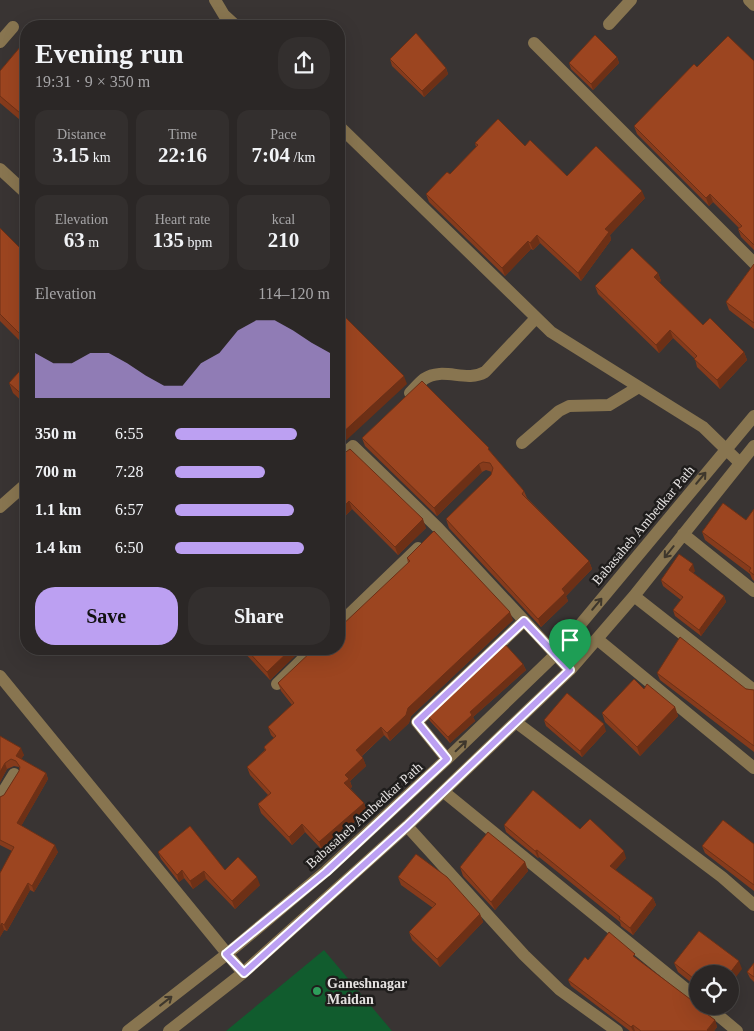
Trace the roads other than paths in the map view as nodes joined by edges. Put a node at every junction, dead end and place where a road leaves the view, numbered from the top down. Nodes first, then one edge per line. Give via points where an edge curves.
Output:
1 (215, 0) edge
2 (631, 0) edge
3 (749, 0) edge
4 (754, 5) edge
5 (230, 20) edge
6 (609, 24) dead end
7 (13, 27) dead end
8 (0, 42) edge
9 (534, 43) dead end
10 (345, 132) edge
11 (0, 169) edge
12 (20, 187) edge
13 (754, 263) edge
14 (536, 318) junction
15 (637, 388) junction
16 (404, 398) edge
17 (754, 416) edge
18 (522, 443) dead end
19 (754, 446) edge
20 (726, 448) junction
21 (345, 453) edge
22 (740, 463) junction
23 (20, 489) edge
24 (0, 507) edge
25 (434, 531) junction
26 (683, 534) junction
27 (754, 591) edge
28 (634, 596) junction
29 (345, 618) edge
30 (524, 621) junction
31 (597, 639) junction
32 (307, 655) edge
33 (555, 655) junction
34 (570, 670) junction
35 (0, 676) edge
36 (277, 684) edge
37 (754, 690) edge
38 (517, 723) junction
39 (447, 759) junction
40 (754, 768) edge
41 (14, 774) dead end
42 (444, 792) junction
43 (0, 797) edge
44 (407, 826) junction
45 (754, 905) edge
46 (226, 954) junction
47 (244, 973) junction
48 (689, 991) edge
49 (718, 1015) edge
50 (128, 1031) edge
51 (169, 1031) edge
52 (617, 1031) edge
53 (737, 1031) edge

1 - 5 street
2 - 6 street
3 - 4 street
7 - 8 street
9 - 13 street
10 - 14 street
11 - 12 street
14 - 15 street via 551,332
14 - 16 street via 477,377 438,374 425,378
15 - 18 street via 609,405 569,406
15 - 20 street via 689,418
17 - 20 street, Babasaheb Ambedkar Path
19 - 22 street
20 - 22 street
33 -> 20 street, Babasaheb Ambedkar Path
21 - 25 street via 357,442
22 - 26 street
23 - 24 street
25 - 29 street
25 - 30 street
26 - 27 street
26 -> 28 street
28 - 31 street
28 - 37 street
30 - 33 street
30 - 39 street via 417,722
31 - 34 street
31 - 40 street
32 - 36 street
33 - 34 street
39 -> 33 street, Babasaheb Ambedkar Path
34 - 38 street
35 - 46 street
38 - 42 street
38 - 45 street via 722,877
39 - 46 street, Babasaheb Ambedkar Path via 326,872
41 - 43 street
42 - 44 street
42 - 48 street
44 - 47 street
44 - 52 street via 524,955 560,990
46 - 47 street
50 -> 46 street, Babasaheb Ambedkar Path
47 - 51 street
49 - 53 street

